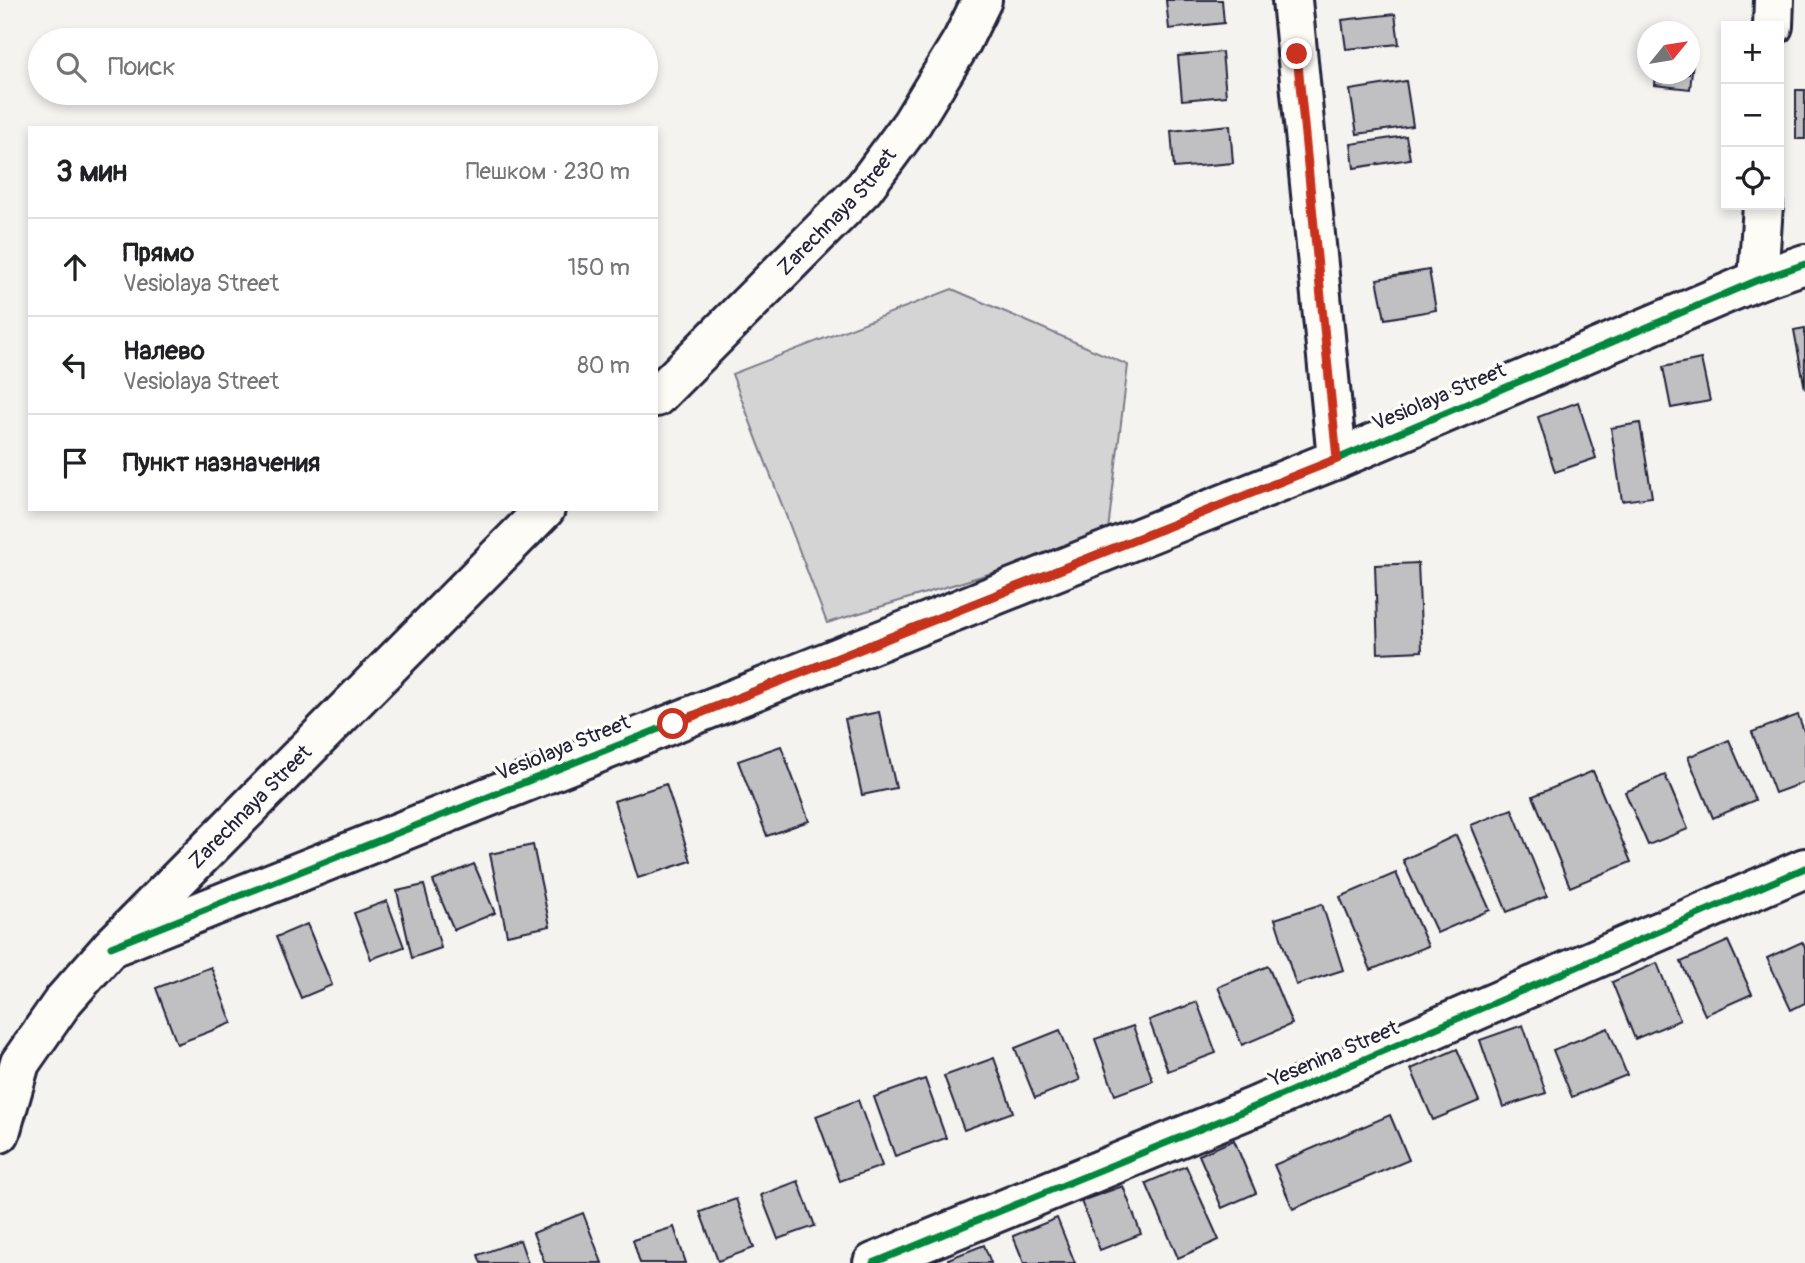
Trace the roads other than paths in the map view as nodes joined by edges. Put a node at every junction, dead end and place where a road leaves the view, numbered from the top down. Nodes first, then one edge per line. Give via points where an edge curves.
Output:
1 (982, 0) edge
2 (1292, 0) edge
3 (1774, 0) edge
4 (1773, 21) edge
5 (1763, 210) edge
6 (1805, 264) edge
7 (1758, 280) junction
8 (658, 395) edge
9 (1337, 459) junction
10 (543, 511) edge
11 (1805, 868) edge
12 (111, 947) junction
13 (0, 1133) edge
14 (873, 1263) edge

1 - 8 street, Zarechnaya Street via 912,123 864,188
2 - 9 street
3 - 4 street
5 - 7 street
6 - 7 street, Vesiolaya Street
7 - 9 street, Vesiolaya Street
9 - 12 street, Vesiolaya Street
10 - 12 street, Zarechnaya Street
11 - 14 street, Yesenina Street via 1254,1107
12 - 13 street, Zarechnaya Street via 64,1000 20,1063

